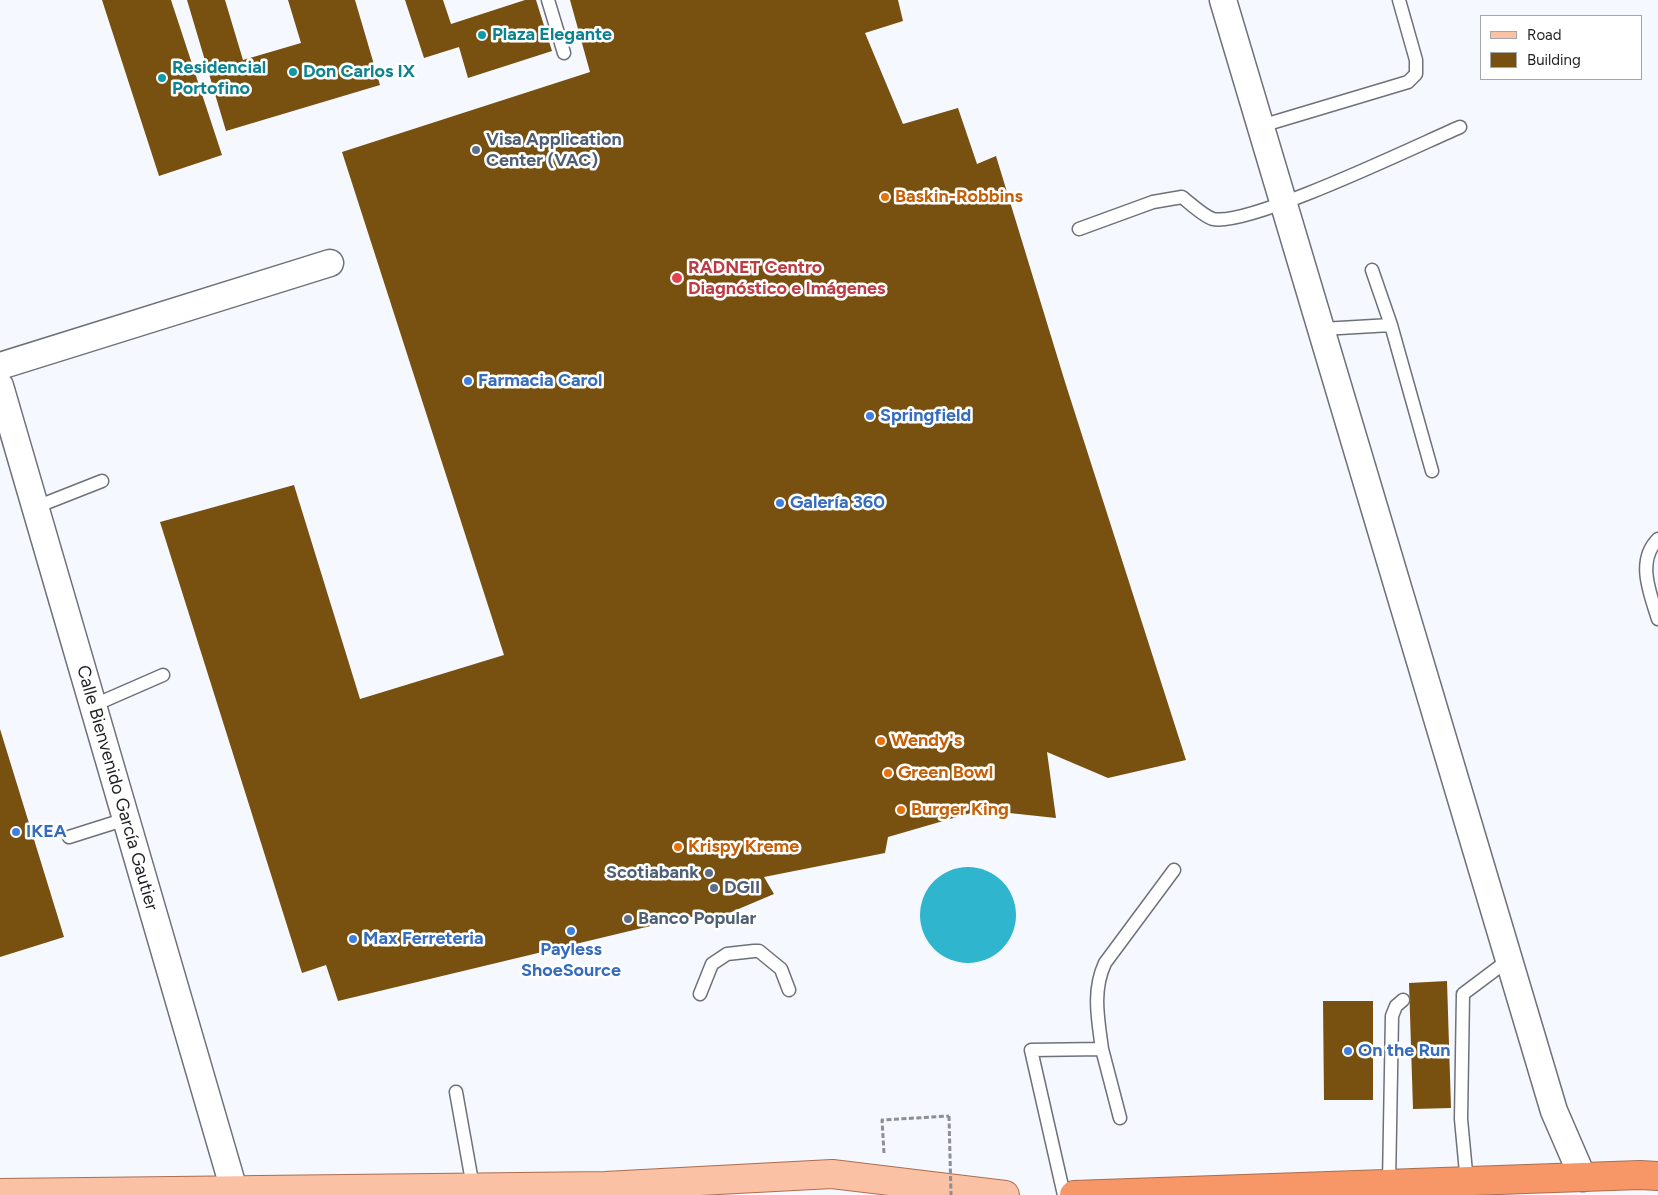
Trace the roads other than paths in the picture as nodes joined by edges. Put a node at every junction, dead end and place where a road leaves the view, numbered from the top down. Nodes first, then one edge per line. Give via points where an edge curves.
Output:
1 (548, 0) edge
2 (1223, 0) edge
3 (1399, 0) edge
4 (564, 53) dead end
5 (1261, 126) junction
6 (1460, 127) dead end
7 (1284, 204) junction
8 (1079, 228) dead end
9 (330, 264) dead end
10 (1372, 270) dead end
11 (1391, 325) junction
12 (1322, 329) junction
13 (0, 366) edge
14 (0, 386) edge
15 (6, 429) edge
16 (1432, 471) dead end
17 (102, 481) dead end
18 (36, 507) junction
19 (1658, 539) edge
20 (1658, 619) edge
21 (163, 675) dead end
22 (92, 706) junction
23 (126, 819) junction
24 (69, 837) dead end
25 (1174, 870) dead end
26 (1510, 958) junction
27 (789, 990) dead end
28 (700, 994) dead end
29 (1403, 1000) dead end
30 (1102, 1049) junction
31 (456, 1092) dead end
32 (1120, 1118) dead end
33 (1652, 1175) edge
34 (1583, 1178) junction
35 (1390, 1183) junction
36 (1467, 1183) junction
37 (473, 1187) junction
38 (234, 1190) junction
39 (0, 1194) edge
40 (1005, 1195) edge
41 (1064, 1195) edge
42 (1074, 1195) edge

1 - 4 lane
2 - 5 street
3 - 5 lane via 1416,60 1416,74 1408,82
5 - 7 street
6 - 7 lane
7 - 8 lane via 1232,217 1213,218 1182,197 1153,202
7 - 12 street
9 - 13 street
10 - 11 lane
11 - 12 lane
11 - 16 lane
12 - 26 street
14 - 15 street, Calle Bienvenido García Gautier
15 - 18 street, Calle Bienvenido García Gautier
17 - 18 lane
18 - 22 street, Calle Bienvenido García Gautier
19 - 20 lane via 1645,560 1648,589
21 - 22 lane
22 - 23 street, Calle Bienvenido García Gautier
23 - 24 lane
23 - 38 street, Calle Bienvenido García Gautier
25 - 30 lane via 1105,963 1098,979 1096,1000
26 - 34 street via 1554,1111
26 - 36 lane via 1463,994 1461,1119
27 - 28 lane via 781,970 760,952 754,951 727,954 712,964
29 - 35 lane via 1392,1016
30 - 32 lane
30 - 41 lane via 1031,1050
31 - 37 lane
33 - 34 highway
34 - 36 highway
35 - 36 highway
35 - 42 highway
37 - 38 main road
37 - 40 main road via 605,1186 832,1174
38 - 39 main road

